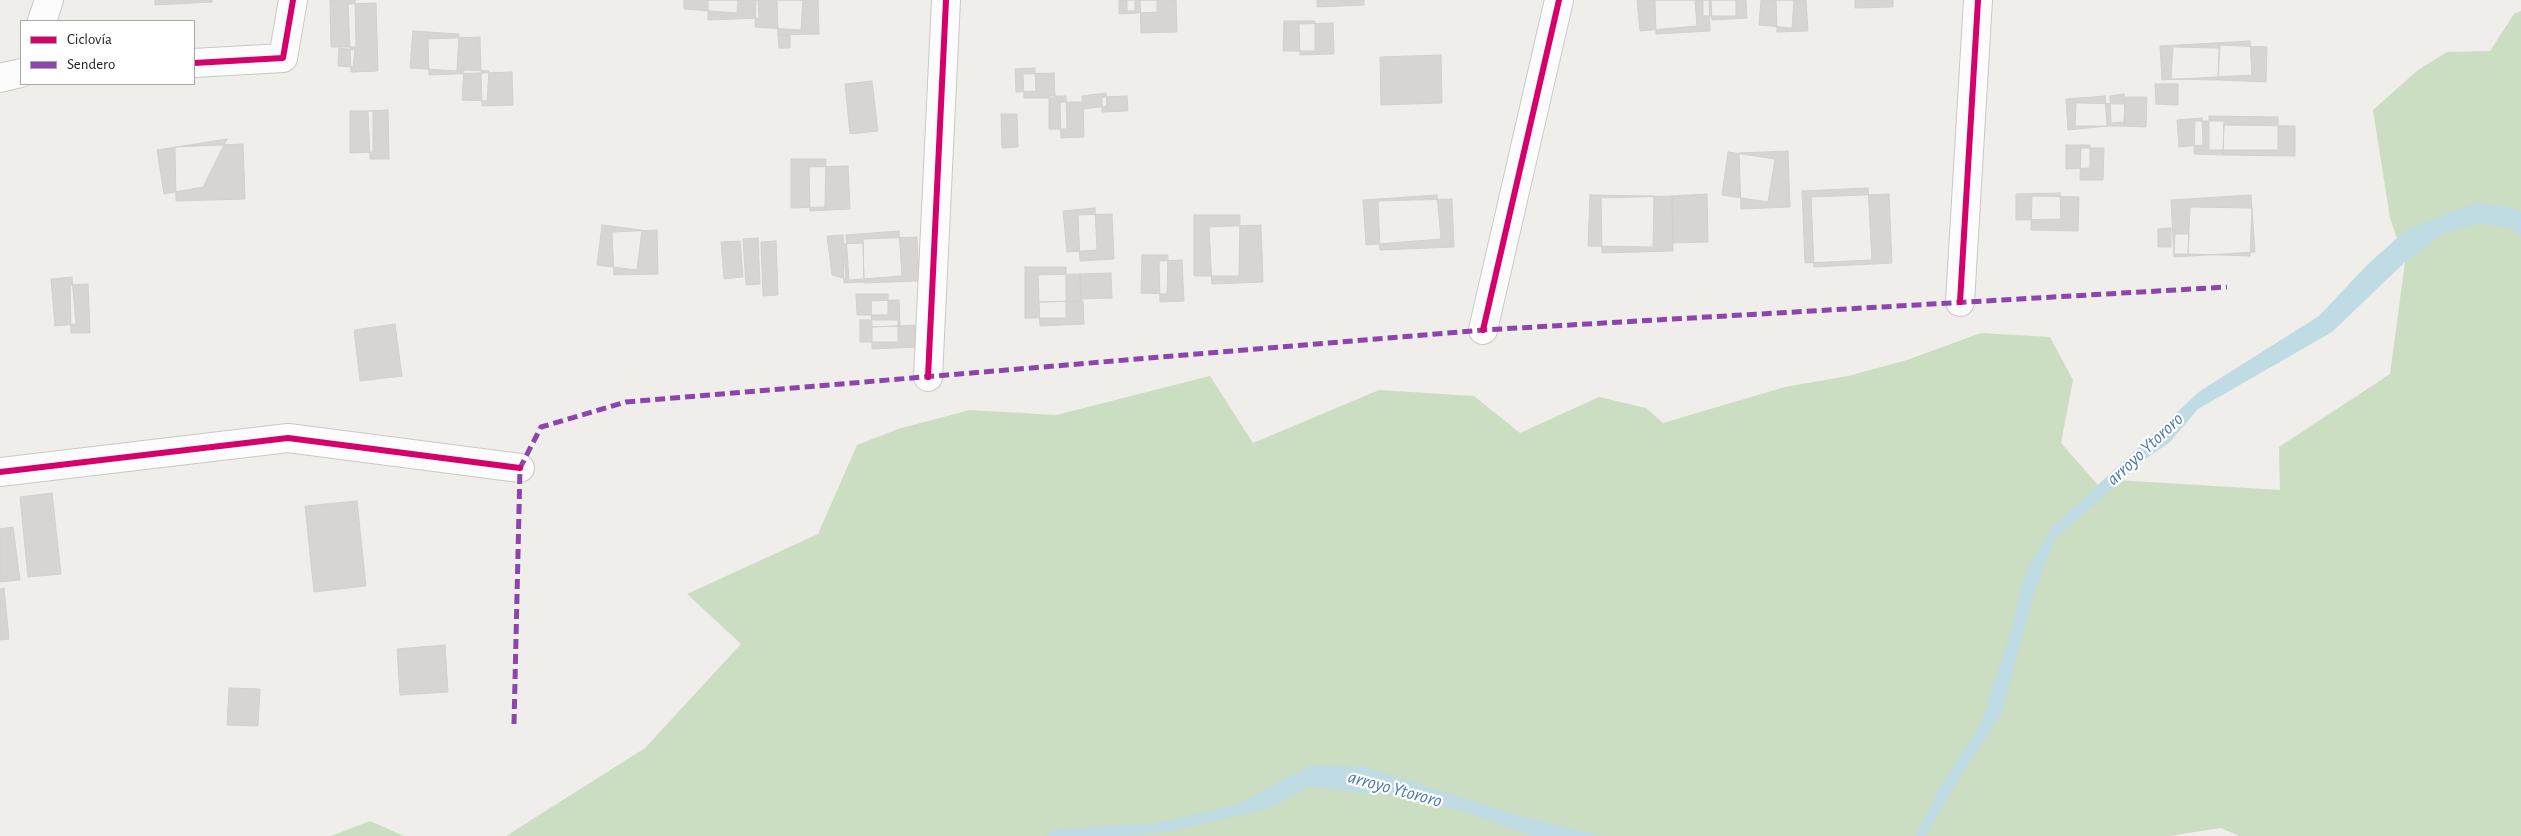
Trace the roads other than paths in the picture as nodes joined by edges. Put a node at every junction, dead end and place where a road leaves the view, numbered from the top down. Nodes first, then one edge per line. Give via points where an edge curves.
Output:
1 (48, 0) edge
2 (293, 0) edge
3 (946, 0) edge
4 (1559, 0) edge
5 (1978, 0) edge
6 (42, 20) edge
7 (195, 63) edge
8 (20, 73) edge
9 (0, 78) edge
10 (1960, 302) dead end
11 (1483, 330) dead end
12 (928, 377) dead end
13 (520, 468) dead end
14 (0, 472) edge

1 - 6 street
2 - 7 street via 283,58
3 - 12 street
4 - 11 street
5 - 10 street
8 - 9 street
13 - 14 street via 288,438

